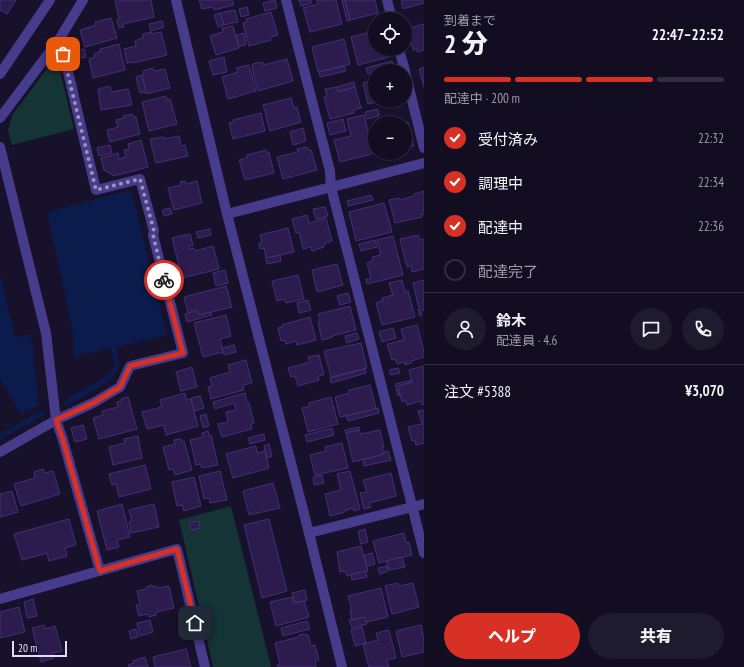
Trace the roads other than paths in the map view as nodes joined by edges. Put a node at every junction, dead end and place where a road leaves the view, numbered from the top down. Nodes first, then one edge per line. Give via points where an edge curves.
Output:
1 (50, 0) edge
2 (83, 0) edge
3 (176, 0) edge
4 (286, 0) edge
5 (387, 0) edge
6 (390, 12) edge
7 (60, 38) junction
8 (0, 74) edge
9 (412, 99) edge
10 (0, 118) edge
11 (0, 147) edge
12 (424, 148) edge
13 (424, 163) edge
14 (331, 187) junction
15 (227, 214) junction
16 (56, 420) junction
17 (0, 452) edge
18 (424, 504) edge
19 (413, 506) junction
20 (309, 533) junction
21 (424, 553) edge
22 (100, 571) junction
23 (0, 599) edge
24 (205, 667) edge
25 (342, 667) edge

1 - 8 street
2 - 7 street
3 - 15 street
4 - 14 street via 330,171
5 - 6 street
7 - 10 street
7 - 16 street via 96,190 140,179 183,353 130,366 120,387
9 - 12 street
11 - 16 street via 46,333
13 - 14 street
14 - 15 street
14 - 19 street
15 - 20 street
16 - 17 street
16 - 22 street
18 - 19 street
19 - 20 street
19 - 21 street
20 - 25 street
22 - 23 street
22 - 24 street via 177,549

